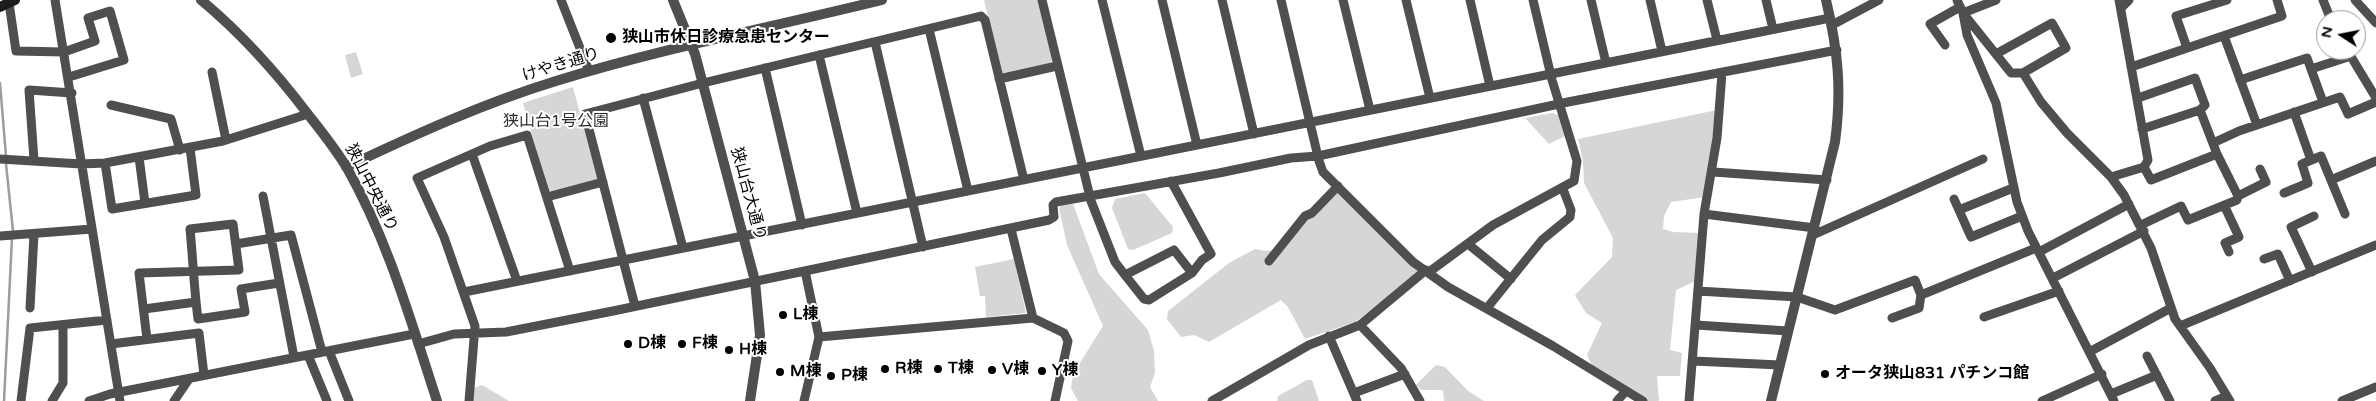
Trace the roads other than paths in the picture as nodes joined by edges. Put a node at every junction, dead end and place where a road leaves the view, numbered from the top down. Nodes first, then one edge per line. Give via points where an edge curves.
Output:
1 (55, 0) edge
2 (201, 0) edge
3 (561, 0) edge
4 (673, 0) edge
5 (882, 0) edge
6 (1044, 0) edge
7 (1102, 0) edge
8 (1162, 0) edge
9 (1222, 0) edge
10 (1281, 0) edge
11 (1343, 0) edge
12 (1406, 0) edge
13 (1470, 0) edge
14 (1533, 0) edge
15 (1591, 0) edge
16 (1650, 0) edge
17 (1707, 0) edge
18 (1766, 0) edge
19 (1826, 0) edge
20 (1880, 0) edge
21 (1996, 0) edge
22 (2129, 0) edge
23 (2227, 0) edge
24 (2277, 0) edge
25 (2355, 0) edge
26 (8, 3) edge
27 (2120, 4) edge
28 (2200, 4) edge
29 (1960, 7) edge
30 (1831, 21) junction
31 (2376, 23) edge
32 (929, 28) junction
33 (1773, 30) junction
34 (2224, 36) junction
35 (1717, 40) junction
36 (874, 42) junction
37 (691, 44) junction
38 (1945, 46) dead end
39 (2187, 48) junction
40 (1837, 50) junction
41 (1662, 51) junction
42 (64, 52) junction
43 (1996, 54) junction
44 (819, 55) junction
45 (2332, 60) edge
46 (2353, 60) edge
47 (1606, 63) junction
48 (1058, 66) junction
49 (2132, 67) junction
50 (765, 68) junction
51 (2311, 69) junction
52 (590, 71) junction
53 (212, 72) dead end
54 (1722, 73) junction
55 (2023, 73) junction
56 (1551, 74) junction
57 (69, 77) junction
58 (999, 79) junction
59 (2240, 80) junction
60 (703, 82) junction
61 (1490, 86) junction
62 (72, 93) junction
63 (643, 98) junction
64 (1430, 98) junction
65 (2138, 98) junction
66 (2376, 98) edge
67 (2323, 102) junction
68 (2376, 102) edge
69 (111, 104) dead end
70 (1559, 104) junction
71 (1370, 110) junction
72 (2200, 110) junction
73 (2294, 112) junction
74 (308, 114) junction
75 (1310, 122) junction
76 (2257, 125) junction
77 (2142, 129) junction
78 (1254, 134) junction
79 (226, 140) junction
80 (2213, 143) junction
81 (1197, 145) junction
82 (190, 148) junction
83 (180, 150) junction
84 (472, 154) junction
85 (2217, 154) junction
86 (1141, 156) junction
87 (1318, 156) junction
88 (139, 157) junction
89 (0, 159) edge
90 (1983, 159) dead end
91 (34, 160) junction
92 (2311, 160) junction
93 (2376, 161) edge
94 (105, 163) junction
95 (81, 164) junction
96 (346, 167) junction
97 (2144, 167) junction
98 (1082, 168) junction
99 (2260, 169) dead end
100 (1713, 172) junction
101 (2111, 178) junction
102 (1024, 180) junction
103 (1827, 180) junction
104 (2331, 180) junction
105 (1170, 181) junction
106 (603, 182) junction
107 (1338, 186) junction
108 (2013, 188) junction
109 (1563, 189) junction
110 (968, 191) junction
111 (2284, 194) dead end
112 (263, 196) dead end
113 (1089, 196) junction
114 (2238, 196) junction
115 (547, 197) junction
116 (1954, 199) dead end
117 (913, 202) junction
118 (145, 203) junction
119 (2129, 204) junction
120 (2224, 205) junction
121 (1959, 210) junction
122 (857, 214) junction
123 (1704, 214) junction
124 (2345, 214) dead end
125 (2022, 216) junction
126 (2314, 216) dead end
127 (802, 224) junction
128 (2143, 228) junction
129 (92, 229) junction
130 (1011, 229) junction
131 (1814, 232) junction
132 (34, 234) junction
133 (0, 236) edge
134 (744, 236) junction
135 (271, 238) junction
136 (236, 244) junction
137 (1468, 244) junction
138 (2376, 245) edge
139 (923, 247) junction
140 (683, 248) junction
141 (2038, 250) junction
142 (2229, 252) dead end
143 (2264, 259) dead end
144 (624, 260) junction
145 (1269, 261) dead end
146 (805, 270) junction
147 (570, 271) junction
148 (1428, 271) junction
149 (194, 272) junction
150 (2312, 272) junction
151 (1192, 274) junction
152 (1125, 275) junction
153 (2052, 278) junction
154 (1511, 279) junction
155 (517, 281) junction
156 (755, 281) junction
157 (2290, 281) junction
158 (279, 284) junction
159 (1698, 291) junction
160 (2059, 291) junction
161 (464, 292) junction
162 (1921, 295) junction
163 (1797, 297) junction
164 (196, 302) junction
165 (635, 306) junction
166 (30, 308) dead end
167 (1487, 308) junction
168 (2171, 308) junction
169 (144, 309) junction
170 (1984, 317) dead end
171 (198, 318) junction
172 (1033, 318) junction
173 (1892, 318) dead end
174 (107, 320) junction
175 (63, 325) junction
176 (1360, 325) junction
177 (1696, 325) junction
178 (2180, 326) junction
179 (1788, 331) junction
180 (199, 333) junction
181 (475, 333) junction
182 (1329, 336) junction
183 (819, 337) junction
184 (147, 339) junction
185 (416, 339) junction
186 (111, 344) junction
187 (326, 352) junction
188 (2091, 352) junction
189 (308, 355) junction
190 (2147, 356) dead end
191 (294, 358) junction
192 (1693, 361) junction
193 (1780, 365) junction
194 (1405, 374) junction
195 (2102, 374) junction
196 (204, 375) junction
197 (2157, 375) junction
198 (189, 379) junction
199 (2376, 387) edge
200 (1626, 391) junction
201 (120, 397) edge
202 (1355, 397) edge
203 (2113, 397) edge
204 (2228, 398) edge
205 (21, 401) edge
206 (52, 401) edge
207 (89, 401) edge
208 (174, 401) edge
209 (327, 401) edge
210 (349, 401) edge
211 (437, 401) edge
212 (469, 401) edge
213 (750, 401) edge
214 (804, 401) edge
215 (1055, 401) edge
216 (1212, 401) edge
217 (1420, 401) edge
218 (1617, 401) edge
219 (1641, 401) edge
220 (1689, 401) edge
221 (1771, 401) edge
222 (2042, 401) edge
223 (2170, 401) edge
224 (2215, 401) edge
225 (2342, 401) edge

1 - 42 street
2 - 74 street, 狭山中央通り via 251,45
3 - 52 street
4 - 37 street, 狭山台大通り
5 - 37 street, けやき通り
6 - 48 street
7 - 86 street
8 - 81 street
9 - 78 street
10 - 75 street
11 - 71 street
12 - 64 street
13 - 61 street
14 - 56 street
15 - 47 street
16 - 41 street
17 - 35 street
18 - 33 street
19 - 30 street
20 - 30 street
21 - 29 street
22 - 27 street
23 - 28 street
24 - 34 street via 2282,16
25 - 31 street
26 - 42 street via 16,51
27 - 49 street
28 - 39 street via 2176,16
29 - 38 street via 1930,24
29 - 43 street
29 - 108 street via 1967,34 1996,103
30 - 33 street
30 - 40 street
32 - 36 street
32 - 58 street via 982,16
32 - 110 street
33 - 35 street
34 - 39 street
34 - 59 street
35 - 41 street
36 - 44 street
36 - 117 street
37 - 52 street, けやき通り
37 - 60 street, 狭山台大通り
39 - 49 street
40 - 54 street
40 - 103 street via 1839,112
41 - 47 street
42 - 57 street
42 - 57 street via 95,42 88,18 110,11 124,60
43 - 55 street via 2011,74
43 - 55 street via 2052,23 2066,48
44 - 50 street
44 - 122 street
45 - 51 street
46 - 66 street
47 - 56 street
48 - 58 street
48 - 98 street
49 - 65 street
50 - 60 street
50 - 127 street
51 - 59 street via 2307,58
51 - 67 street
52 - 96 street, けやき通り via 460,116
53 - 79 street
54 - 70 street
54 - 100 street
55 - 101 street via 2041,102
56 - 61 street
56 - 70 street
57 - 62 street
58 - 102 street
59 - 76 street
60 - 63 street
60 - 134 street, 狭山台大通り
61 - 64 street
62 - 91 street via 29,90
62 - 95 street
63 - 106 street via 584,114
63 - 140 street
64 - 71 street
65 - 72 street via 2195,78 2205,105
65 - 77 street
67 - 68 street via 2340,97 2348,114
67 - 73 street
69 - 83 street via 171,119
70 - 87 street
70 - 109 street via 1577,161 1574,181
71 - 75 street
72 - 77 street
72 - 80 street
73 - 76 street
73 - 92 street
74 - 79 street
74 - 96 street, 狭山中央通り
75 - 78 street
75 - 87 street
76 - 80 street
77 - 97 street via 2148,160
78 - 81 street
79 - 82 street
80 - 85 street
81 - 86 street
82 - 83 street
82 - 118 street via 196,195
83 - 88 street
84 - 115 street via 527,134
84 - 155 street
84 - 161 street via 417,178
85 - 97 street via 2151,180
85 - 114 street
86 - 98 street
87 - 105 street via 1290,158
87 - 107 street via 1323,172
88 - 94 street
88 - 118 street
89 - 91 street
90 - 131 street
91 - 95 street
92 - 104 street via 2321,156
92 - 111 street via 2302,164 2308,183
93 - 104 street
94 - 95 street
94 - 118 street via 112,209
95 - 129 street
96 - 185 street, 狭山中央通り via 385,250
97 - 101 street
98 - 102 street
98 - 113 street
99 - 114 street via 2266,182
100 - 103 street
100 - 123 street
101 - 119 street
102 - 110 street
103 - 131 street
104 - 124 street
105 - 113 street
105 - 151 street via 1211,254
106 - 115 street
106 - 144 street
107 - 145 street via 1305,216
107 - 148 street via 1414,262
108 - 121 street
108 - 125 street
109 - 137 street via 1493,225
109 - 154 street via 1571,210 1570,217 1542,240
110 - 117 street
112 - 135 street
113 - 130 street via 1055,203 1052,205 1052,219
113 - 152 street via 1115,262
114 - 120 street
115 - 147 street
116 - 121 street
117 - 122 street
117 - 139 street
119 - 128 street
119 - 141 street
120 - 128 street via 2188,220 2181,206
120 - 142 street via 2239,237 2225,243
121 - 125 street via 1971,237
122 - 127 street
123 - 131 street
123 - 159 street
125 - 141 street
126 - 150 street via 2290,227
127 - 134 street
128 - 153 street
128 - 168 street
129 - 132 street
129 - 174 street
130 - 139 street
130 - 172 street
131 - 163 street
132 - 133 street
132 - 166 street
134 - 140 street
134 - 156 street, 狭山台大通り
135 - 136 street
135 - 158 street
135 - 187 street via 291,235
136 - 149 street via 239,270
136 - 149 street via 233,224 190,229
137 - 148 street
137 - 154 street
138 - 150 street
139 - 146 street
140 - 144 street
141 - 153 street
141 - 162 street
143 - 157 street via 2278,254
144 - 147 street
144 - 165 street
146 - 156 street
146 - 183 street
147 - 155 street
148 - 167 street
148 - 176 street
149 - 164 street
149 - 169 street via 139,273
150 - 157 street
151 - 152 street via 1174,250
151 - 152 street via 1149,300 1144,299
153 - 160 street
154 - 167 street
155 - 161 street
156 - 165 street
156 - 213 street, 狭山台大通り via 760,335
157 - 178 street
158 - 171 street via 242,289 245,312
158 - 191 street
159 - 163 street
159 - 177 street
160 - 170 street
160 - 188 street
161 - 181 street
162 - 163 street via 1915,280 1835,310
162 - 173 street via 1919,308
163 - 179 street
164 - 169 street
164 - 171 street
165 - 181 street via 506,332
167 - 200 street
168 - 178 street
168 - 188 street
169 - 184 street
171 - 180 street
172 - 183 street
172 - 215 street via 1064,333 1068,341
174 - 175 street
174 - 186 street
175 - 205 street via 30,328
175 - 206 street via 63,383
176 - 182 street
176 - 194 street
177 - 179 street
177 - 192 street
178 - 204 street
179 - 193 street
180 - 184 street
180 - 196 street
181 - 185 street
181 - 212 street
182 - 202 street
182 - 216 street
183 - 214 street
184 - 186 street
185 - 187 street
185 - 211 street, 狭山中央通り
186 - 201 street
187 - 189 street
187 - 210 street
188 - 195 street
189 - 191 street
189 - 209 street
190 - 197 street
191 - 196 street
192 - 193 street
192 - 220 street
193 - 221 street
194 - 202 street
194 - 217 street
195 - 203 street
195 - 222 street
196 - 198 street
197 - 203 street
197 - 223 street
198 - 201 street
198 - 208 street
199 - 225 street
200 - 218 street
200 - 219 street
201 - 207 street
204 - 224 street

